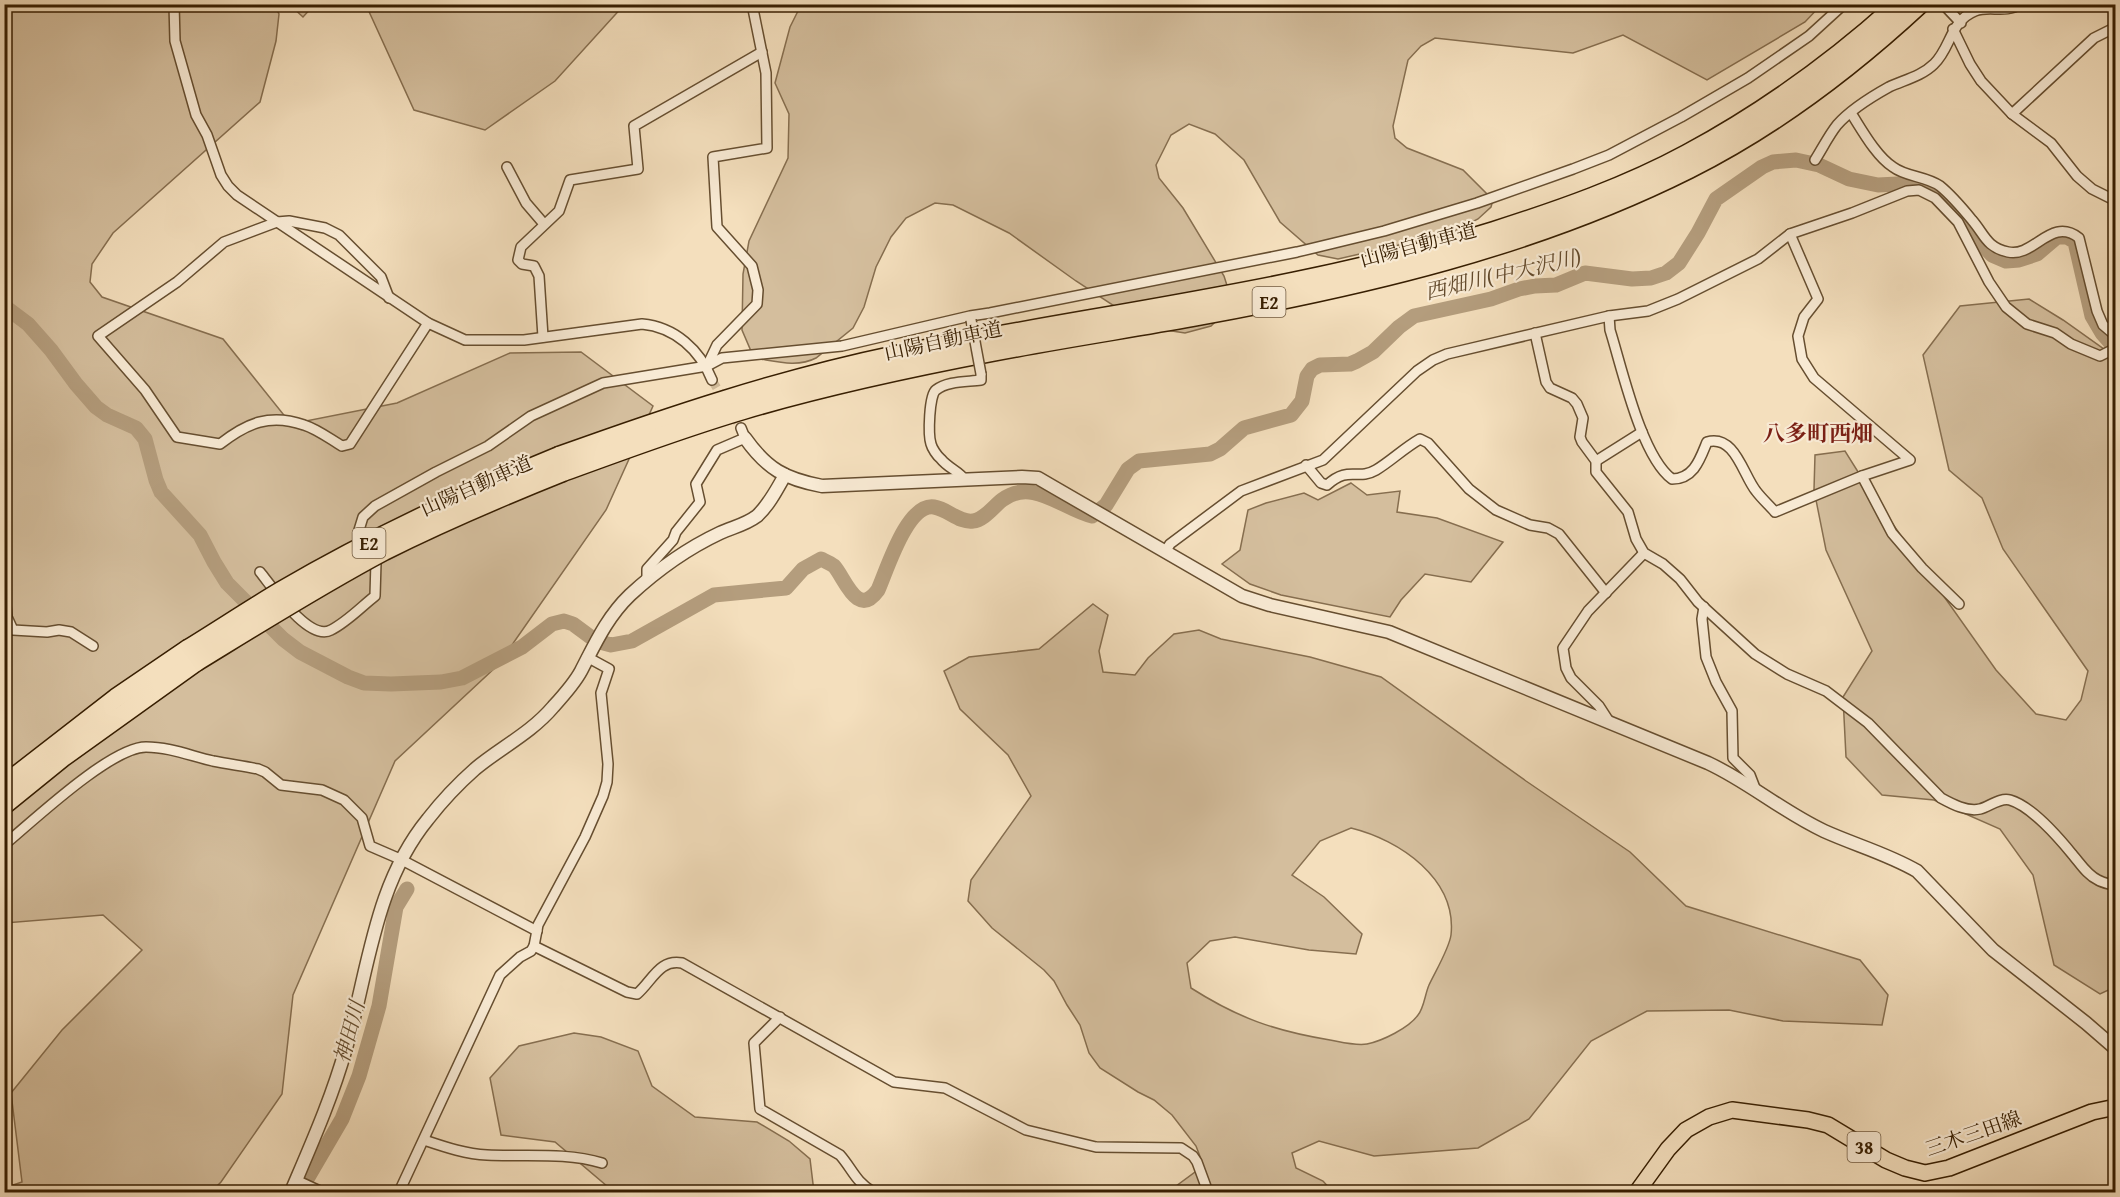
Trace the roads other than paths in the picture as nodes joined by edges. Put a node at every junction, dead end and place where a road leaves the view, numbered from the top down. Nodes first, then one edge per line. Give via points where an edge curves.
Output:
1 (174, 4) edge
2 (753, 4) edge
3 (1844, 4) edge
4 (1898, 4) edge
5 (1920, 4) edge
6 (1943, 4) edge
7 (2020, 4) edge
8 (1957, 26) junction
9 (2115, 27) edge
10 (762, 51) junction
11 (1851, 113) junction
12 (2012, 114) junction
13 (1815, 160) dead end
14 (507, 167) dead end
15 (2115, 201) edge
16 (277, 222) junction
17 (544, 224) junction
18 (1790, 234) junction
19 (389, 297) junction
20 (1609, 316) junction
21 (970, 318) junction
22 (428, 323) junction
23 (1535, 333) junction
24 (2115, 336) edge
25 (543, 337) junction
26 (2115, 348) edge
27 (707, 366) junction
28 (712, 380) tunnel mouth
29 (1642, 432) junction
30 (743, 433) joint
31 (1596, 461) junction
32 (561, 464) junction
33 (1306, 465) junction
34 (785, 475) junction
35 (1862, 476) junction
36 (965, 480) junction
37 (1165, 552) junction
38 (1644, 553) junction
39 (260, 572) dead end
40 (647, 581) junction
41 (4, 584) edge
42 (1606, 593) junction
43 (1959, 604) dead end
44 (1704, 607) junction
45 (93, 646) dead end
46 (590, 653) junction
47 (192, 656) junction
48 (1610, 723) junction
49 (4, 785) edge
50 (1755, 788) junction
51 (4, 805) edge
52 (4, 845) edge
53 (400, 859) junction
54 (2115, 886) edge
55 (537, 931) junction
56 (534, 946) junction
57 (780, 1017) junction
58 (2115, 1049) edge
59 (2115, 1107) edge
60 (424, 1140) junction
61 (602, 1163) dead end
62 (296, 1180) junction
63 (291, 1192) edge
64 (322, 1192) edge
65 (399, 1192) edge
66 (873, 1192) edge
67 (1208, 1192) edge
68 (1637, 1192) edge

1 - 16 street via 176,41 196,115 222,175 237,195
2 - 10 street
3 - 21 street via 1809,36 1748,78 1609,154 1562,173 1418,222 1352,239
4 - 32 highway, 山陽自動車道 / E2 via 1827,65 1734,127 1622,185 1558,211 1434,250 1317,278 814,373 727,398
5 - 32 highway, 山陽自動車道 / E2 via 1836,75 1741,140 1629,198 1563,224 1440,263 1319,292 993,351 817,390
6 - 8 street
7 - 8 street via 2005,11 1974,11
8 - 11 street via 1935,63 1923,73 1890,87
8 - 12 street via 1970,64
9 - 12 street via 2094,38
10 - 17 street via 634,126 638,169 570,180 559,211
10 - 27 street via 767,148 713,156 717,226 752,266 757,303 717,345
11 - 13 street via 1837,125
11 - 24 street via 1893,168 1940,186 1989,244 2012,253 2059,231 2071,232 2079,238 2097,311 2103,325
12 - 15 street via 2051,143 2092,189
14 - 17 street via 526,203
16 - 19 street
16 - 19 street via 326,228 339,235 381,277
16 - 22 street via 224,242 177,282 98,336 145,390 177,437 220,444 255,422 277,420 305,425 342,446 350,444
17 - 25 street via 518,254 518,260 534,266 539,276
18 - 20 street via 1758,260 1678,300 1648,311
18 - 26 street via 1919,190 1935,198 1958,222 1989,282 2006,307 2027,324 2100,356
18 - 35 street via 1818,299 1804,317 1798,336 1802,359 1814,378 1910,460
19 - 22 street
20 - 23 street
20 - 29 street
21 - 27 street via 842,346 722,358
21 - 36 street, bridge via 981,380 938,388 930,401 930,443 940,459
22 - 25 street via 465,340
23 - 31 street via 1546,382 1578,404 1583,418 1580,437
23 - 33 street via 1433,360 1323,460
25 - 27 street via 654,325 681,338
27 - 28 street
27 - 39 street via 603,383 531,416 488,446 375,506 363,517 359,530 376,562 375,596 330,632 317,632 305,625
29 - 31 street
29 - 35 street via 1656,463 1678,479 1695,469 1707,442 1723,442 1734,452 1755,491 1775,512
30 - 34 street via 768,466
30 - 40 street via 717,450 696,484 700,502 647,569
31 - 38 street via 1596,472 1628,512
32 - 47 highway, 山陽自動車道 / E2, bridge via 500,480 376,539 280,591
33 - 37 street via 1229,498
33 - 42 street via 1327,485 1345,473 1375,471 1420,440 1496,510 1559,534
34 - 36 street via 822,486
34 - 40 street via 768,504 752,519 685,553
35 - 43 street via 1892,533
36 - 37 street via 1038,478
37 - 48 street via 1242,596 1389,632
38 - 42 street
38 - 44 street via 1680,579
40 - 46 street via 611,617
41 - 45 street via 7,617 13,630 71,632
42 - 48 street via 1563,648 1571,678
44 - 50 street via 1706,657 1732,711 1733,758 1750,775
44 - 54 street via 1755,654 1826,691 1868,723 1941,798 1970,809 2010,800 2061,840 2088,873
46 - 53 street via 580,673 551,710 474,769 417,833
46 - 55 street via 609,669 602,693 607,782 585,837
47 - 49 highway, 山陽自動車道 / E2 via 116,698
47 - 51 highway, 山陽自動車道 / E2
48 - 50 street via 1708,763
50 - 58 street via 1824,831 1902,862 1917,872 1993,950
52 - 53 street via 91,775 118,756 143,747 258,769 281,784 335,795 362,818 370,846
53 - 55 street
53 - 62 street via 372,936 334,1090
55 - 56 street
56 - 57 street via 637,994 665,964 682,963
56 - 60 street via 500,975
57 - 66 street via 754,1042 760,1109 840,1155 855,1179
57 - 67 street via 894,1083 945,1088 1026,1130 1096,1147 1181,1148 1197,1161
59 - 68 main road, 三木三田線 / 38 via 1925,1173 1886,1160 1828,1125 1732,1110 1686,1130
60 - 61 street via 460,1152 566,1156
60 - 65 street
62 - 63 street
62 - 64 street

